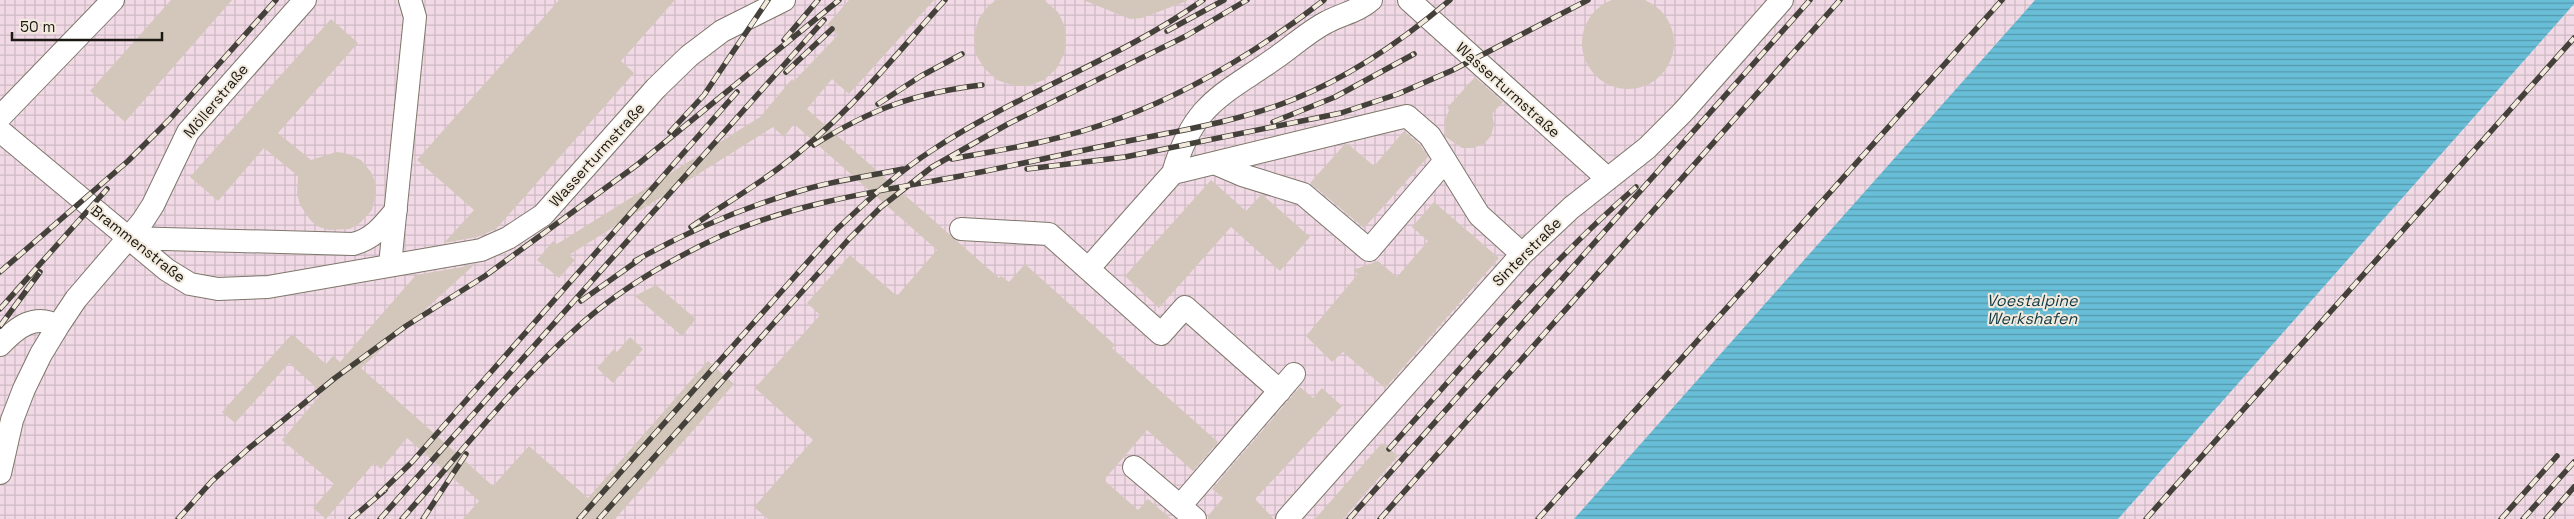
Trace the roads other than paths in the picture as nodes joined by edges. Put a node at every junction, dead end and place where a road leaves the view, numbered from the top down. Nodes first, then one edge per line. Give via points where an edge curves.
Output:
1 (113, 0) edge
2 (305, 0) edge
3 (410, 0) edge
4 (784, 0) edge
5 (1371, 0) edge
6 (1409, 0) edge
7 (1782, 0) edge
8 (0, 117) edge
9 (0, 131) edge
10 (1445, 161) junction
11 (1214, 164) junction
12 (1173, 173) junction
13 (1608, 180) junction
14 (396, 210) junction
15 (961, 229) dead end
16 (128, 238) junction
17 (1522, 254) junction
18 (390, 265) junction
19 (1088, 269) junction
20 (58, 326) junction
21 (0, 345) edge
22 (1294, 374) dead end
23 (1280, 391) junction
24 (1, 463) edge
25 (1134, 467) dead end
26 (1187, 513) edge
27 (1287, 519) edge

1 - 8 street
2 - 16 street, Möllerstraße via 188,132 153,205
3 - 14 street via 414,17
4 - 18 street, Wasserturmstraße via 722,31 689,56 656,88 543,215 508,238 481,250
5 - 12 street via 1365,6 1327,22 1228,88 1198,117 1180,150
6 - 13 street, Wasserturmstraße
7 - 13 street, Sinterstraße via 1683,112
9 - 16 street, Brammenstraße
10 - 11 street via 1430,136 1407,116
10 - 11 street via 1369,250 1303,194
10 - 17 street via 1479,215
11 - 12 street
12 - 19 street
13 - 17 street, Sinterstraße
14 - 16 street via 366,241 353,244
14 - 18 street
15 - 19 street via 1049,234
16 - 18 street, Brammenstraße via 166,270 190,284 218,289 268,287
16 - 20 street, Möllerstraße
17 - 27 street, Sinterstraße
19 - 23 street via 1162,334 1185,307
20 - 21 street via 46,319 33,321 10,334
20 - 24 street, Möllerstraße via 24,388
22 - 23 street
23 - 26 street
25 - 26 street

